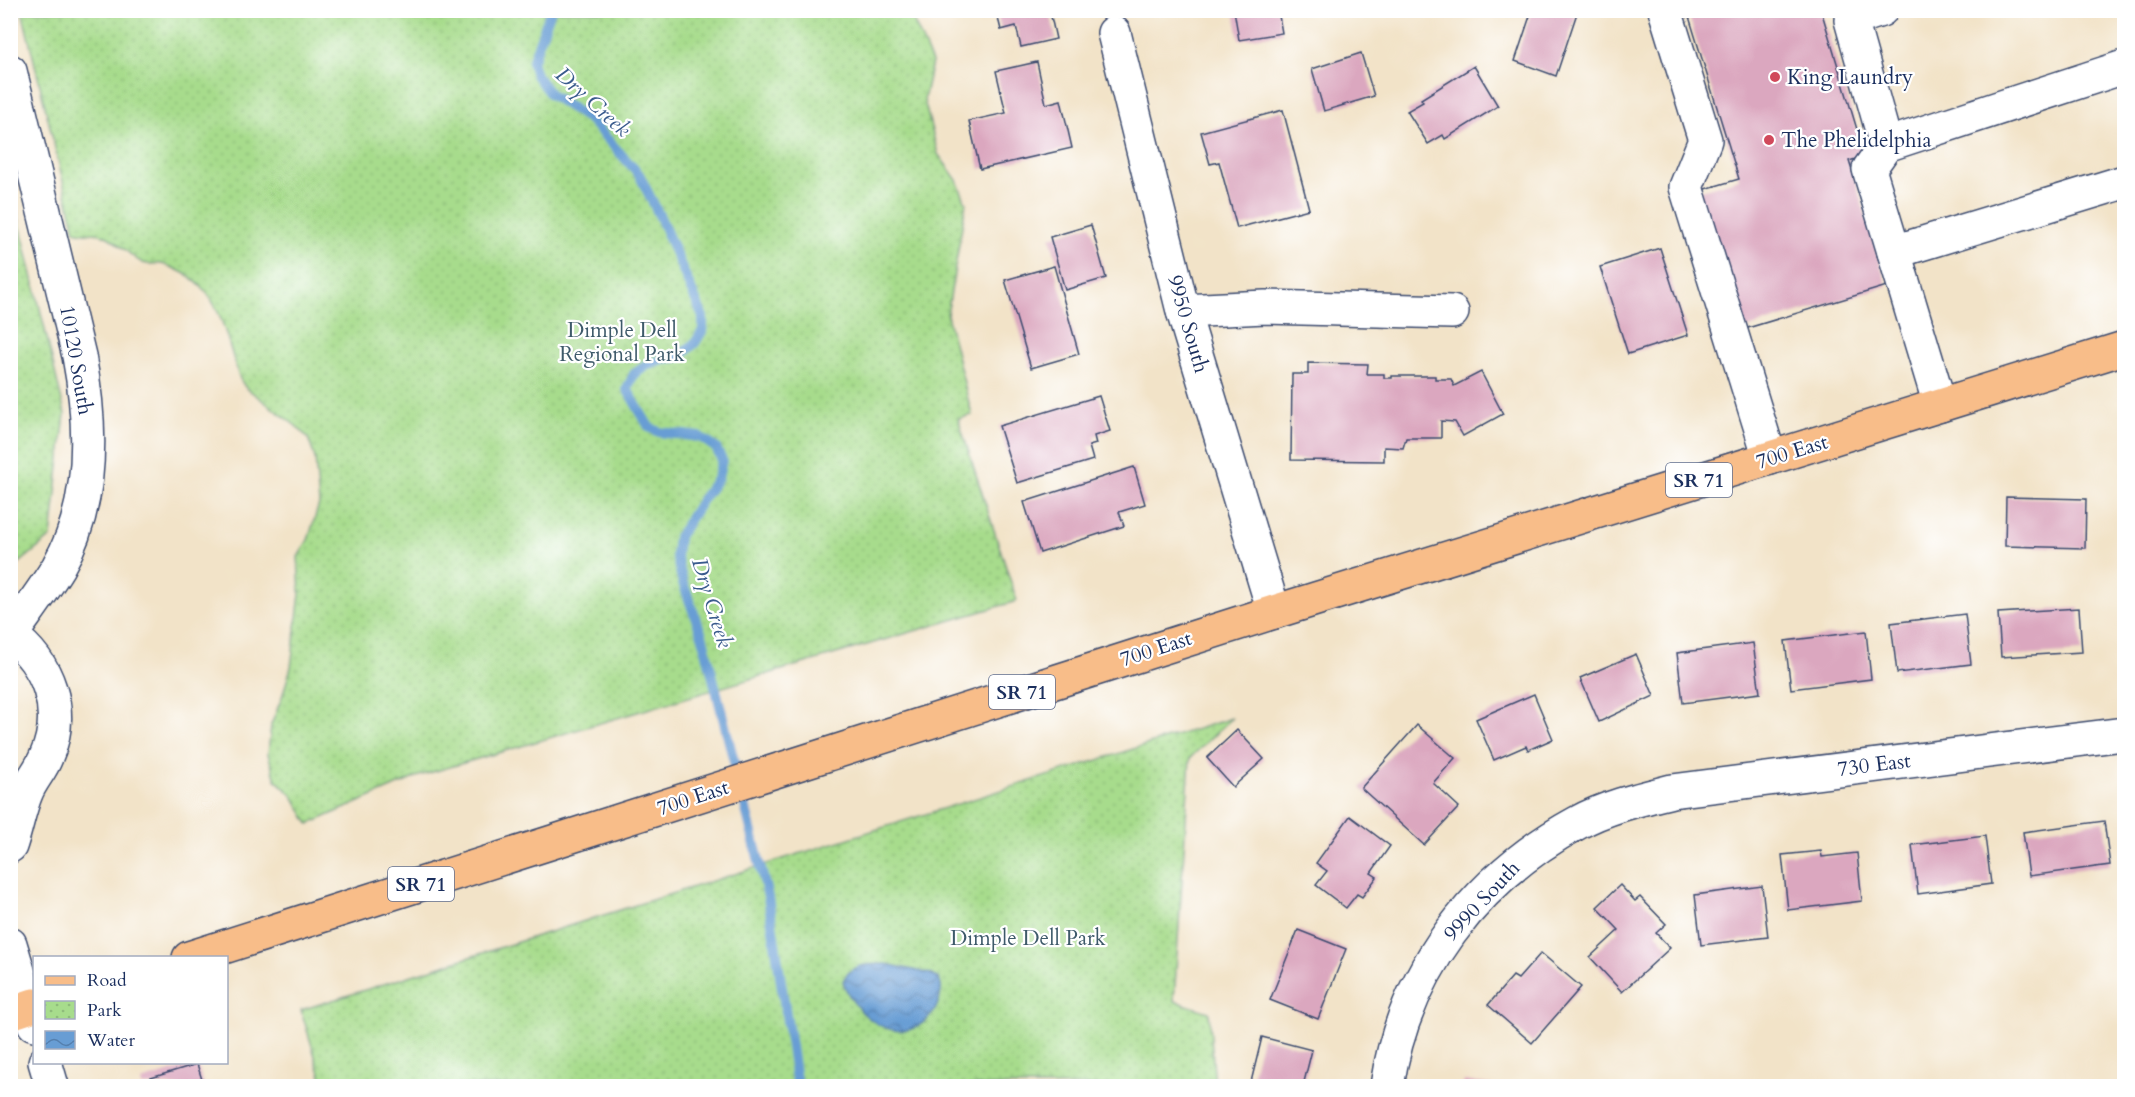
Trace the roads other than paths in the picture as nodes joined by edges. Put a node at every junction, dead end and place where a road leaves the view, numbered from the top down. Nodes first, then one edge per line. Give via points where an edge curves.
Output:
1 (1665, 10) edge
2 (1881, 10) edge
3 (1114, 33) dead end
4 (2124, 67) edge
5 (10, 71) edge
6 (1886, 145) junction
7 (2124, 182) edge
8 (1894, 252) junction
9 (1183, 311) junction
10 (1452, 312) dead end
11 (2124, 348) edge
12 (1940, 405) junction
13 (1770, 458) junction
14 (1274, 612) junction
15 (11, 635) edge
16 (2124, 734) edge
17 (1625, 804) joint
18 (10, 846) edge
19 (10, 944) edge
20 (192, 956) edge
21 (27, 1012) edge
22 (46, 1064) edge
23 (52, 1086) edge
24 (1387, 1086) edge

1 - 13 street via 1705,140 1686,187
2 - 6 street via 1851,20
3 - 9 street, 9950 South
4 - 6 street
5 - 15 street, 10120 South via 79,356 89,437 86,483 76,525 59,565
6 - 8 street via 1869,169
7 - 8 street
8 - 12 street
9 - 10 street via 1265,307
9 - 14 street, 9950 South
11 - 12 main road, 700 East / SR 71
12 - 13 main road, 700 East / SR 71
13 - 14 main road, 700 East / SR 71
14 - 20 main road, 700 East / SR 71
15 - 18 street, 10120 South via 33,656 48,681 56,710 56,728 45,760 27,790
16 - 17 street, 730 East via 1712,785
17 - 24 street, 9990 South via 1579,822 1528,853 1483,893 1443,940 1413,995 1392,1054
19 - 21 street
22 - 23 street

